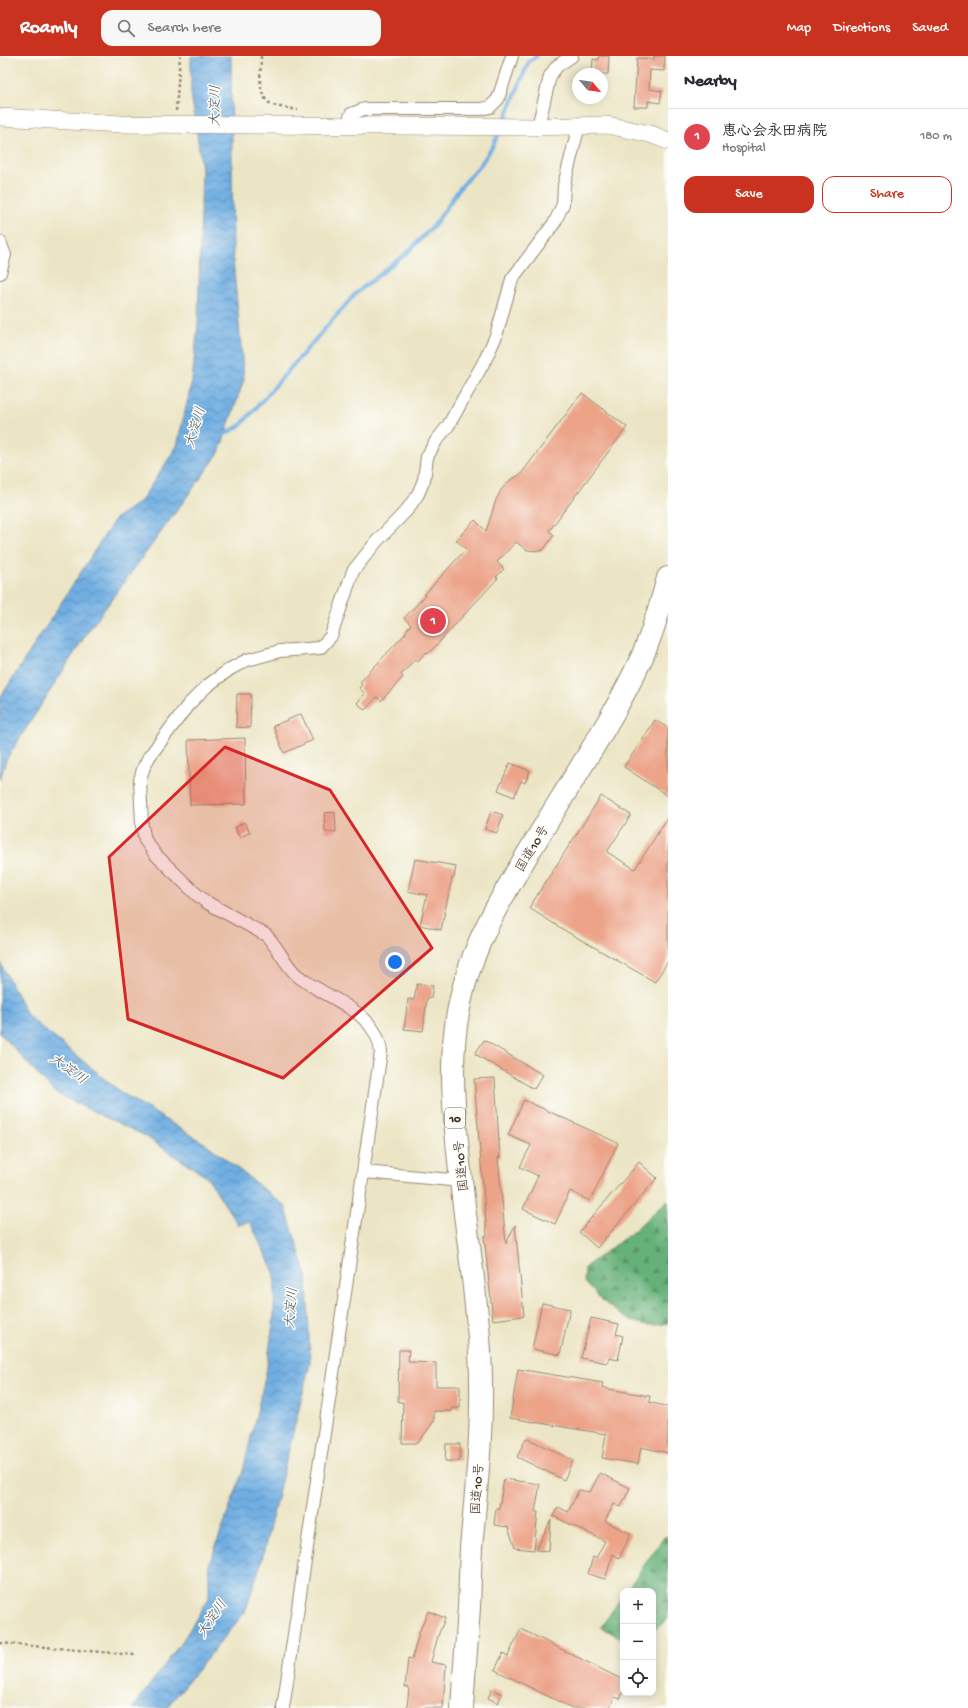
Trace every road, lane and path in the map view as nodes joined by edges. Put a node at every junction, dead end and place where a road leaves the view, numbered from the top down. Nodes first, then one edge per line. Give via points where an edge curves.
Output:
1 (180, 56) edge
2 (261, 56) edge
3 (512, 56) edge
4 (572, 56) edge
5 (303, 111) dead end
6 (0, 116) edge
7 (178, 125) junction
8 (579, 125) junction
9 (347, 126) junction
10 (536, 127) junction
11 (668, 141) edge
12 (0, 242) edge
13 (0, 273) edge
14 (668, 578) edge
15 (365, 1172) junction
16 (461, 1181) junction
17 (0, 1643) edge
18 (135, 1656) dead end
19 (283, 1708) edge
20 (462, 1708) edge

1 - 7 path
2 - 5 path via 262,90 265,98 272,105
3 - 9 street via 498,99 490,107 364,109 351,114
4 - 10 street via 557,66 550,76
6 - 7 street
7 - 9 street
8 - 10 street
8 - 11 street via 626,128
8 - 15 street via 564,185 563,204 554,222 512,279 496,336 448,426 427,457 424,480 418,494 353,571 331,636 320,648 280,651 247,660 207,686 188,705 149,757 140,780 144,840 155,854 206,902 266,935 297,976 348,1006 375,1032 381,1052
9 - 10 street
12 - 13 street via 5,255
14 - 16 highway, 国道10号 / 10 via 643,655 617,707 510,883 473,956 460,1003 453,1054 453,1098
15 - 16 street
15 - 19 street
16 - 20 highway, 国道10号 / 10 via 480,1353 481,1401
17 - 18 path

